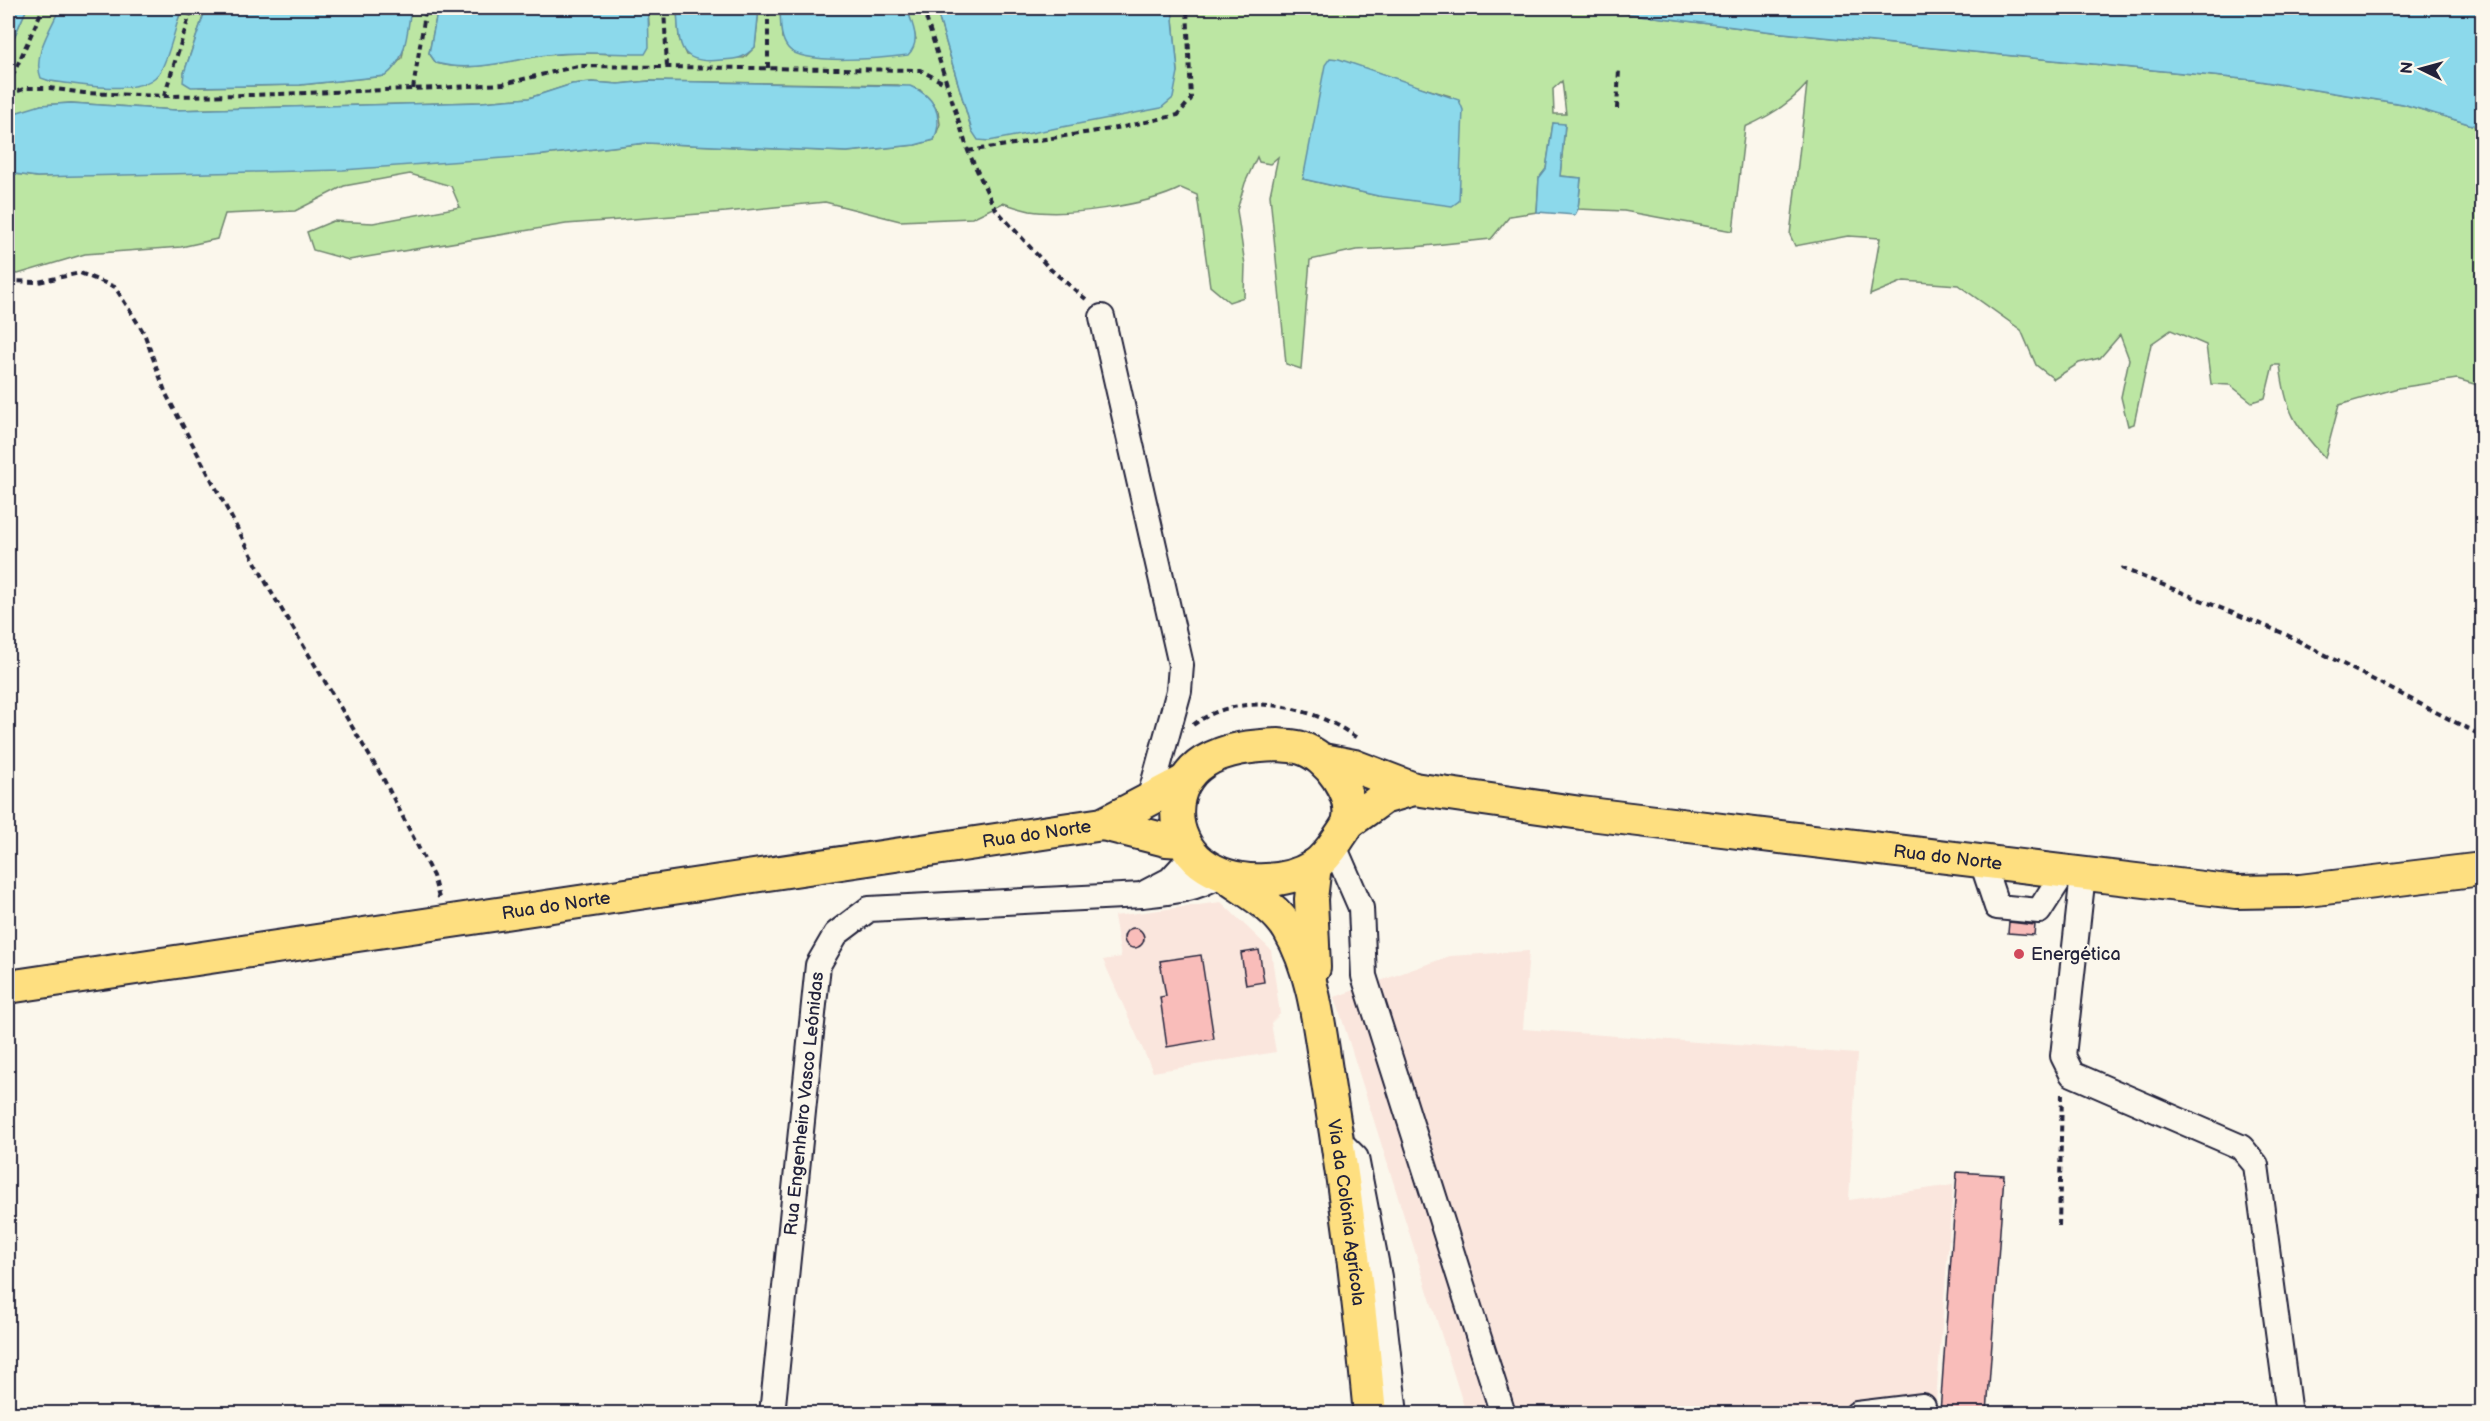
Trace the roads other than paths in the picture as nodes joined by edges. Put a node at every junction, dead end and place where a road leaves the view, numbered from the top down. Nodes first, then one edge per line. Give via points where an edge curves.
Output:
1 (1102, 317) road end
2 (1323, 760) junction
3 (1185, 781) junction
4 (1414, 789) junction
5 (1149, 800) junction
6 (1103, 824) junction
7 (1332, 845) junction
8 (1187, 848) junction
9 (1982, 862) junction
10 (2482, 868) edge
11 (2074, 873) junction
12 (1224, 876) junction
13 (1142, 895) junction
14 (8, 987) edge
15 (1317, 1014) junction
16 (1338, 1140) junction
17 (1923, 1406) dead end
18 (772, 1413) edge
19 (1370, 1413) edge
20 (1395, 1413) edge
21 (1503, 1413) edge
22 (1857, 1413) edge
23 (2289, 1413) edge

1 - 5 street via 1181,665 1179,691
2 - 3 main road via 1301,748 1255,746 1233,750 1203,763
2 - 4 main road, Rua do Norte via 1354,766
2 - 7 main road via 1338,778 1348,800
3 - 5 main road, Rua do Norte
3 - 8 main road via 1178,801 1177,825
4 - 7 main road, Rua do Norte via 1383,798
4 - 9 main road, Rua do Norte
5 - 6 main road, Rua do Norte
6 - 8 main road, Rua do Norte
6 - 14 main road, Rua do Norte
7 - 12 main road via 1285,877
7 - 15 main road, Via da Colónia Agrícola via 1311,899
7 - 21 street via 1361,908 1364,976
8 - 12 main road
8 - 13 street via 1170,880
9 - 11 main road, Rua do Norte
9 - 11 street via 1997,907 2039,911
10 - 11 main road, Rua do Norte via 2300,891 2236,892
11 - 23 street via 2063,1056 2072,1074 2241,1147 2256,1165
12 - 13 street, Rua Engenheiro Vasco Leónidas via 1181,891
12 - 15 main road, Via da Colónia Agrícola via 1260,900 1288,928 1301,954
13 - 18 street, Rua Engenheiro Vasco Leónidas via 869,909 836,934 818,965
15 - 16 main road, Via da Colónia Agrícola
16 - 19 main road, Via da Colónia Agrícola
16 - 20 street via 1356,1158 1379,1277
17 - 22 street

